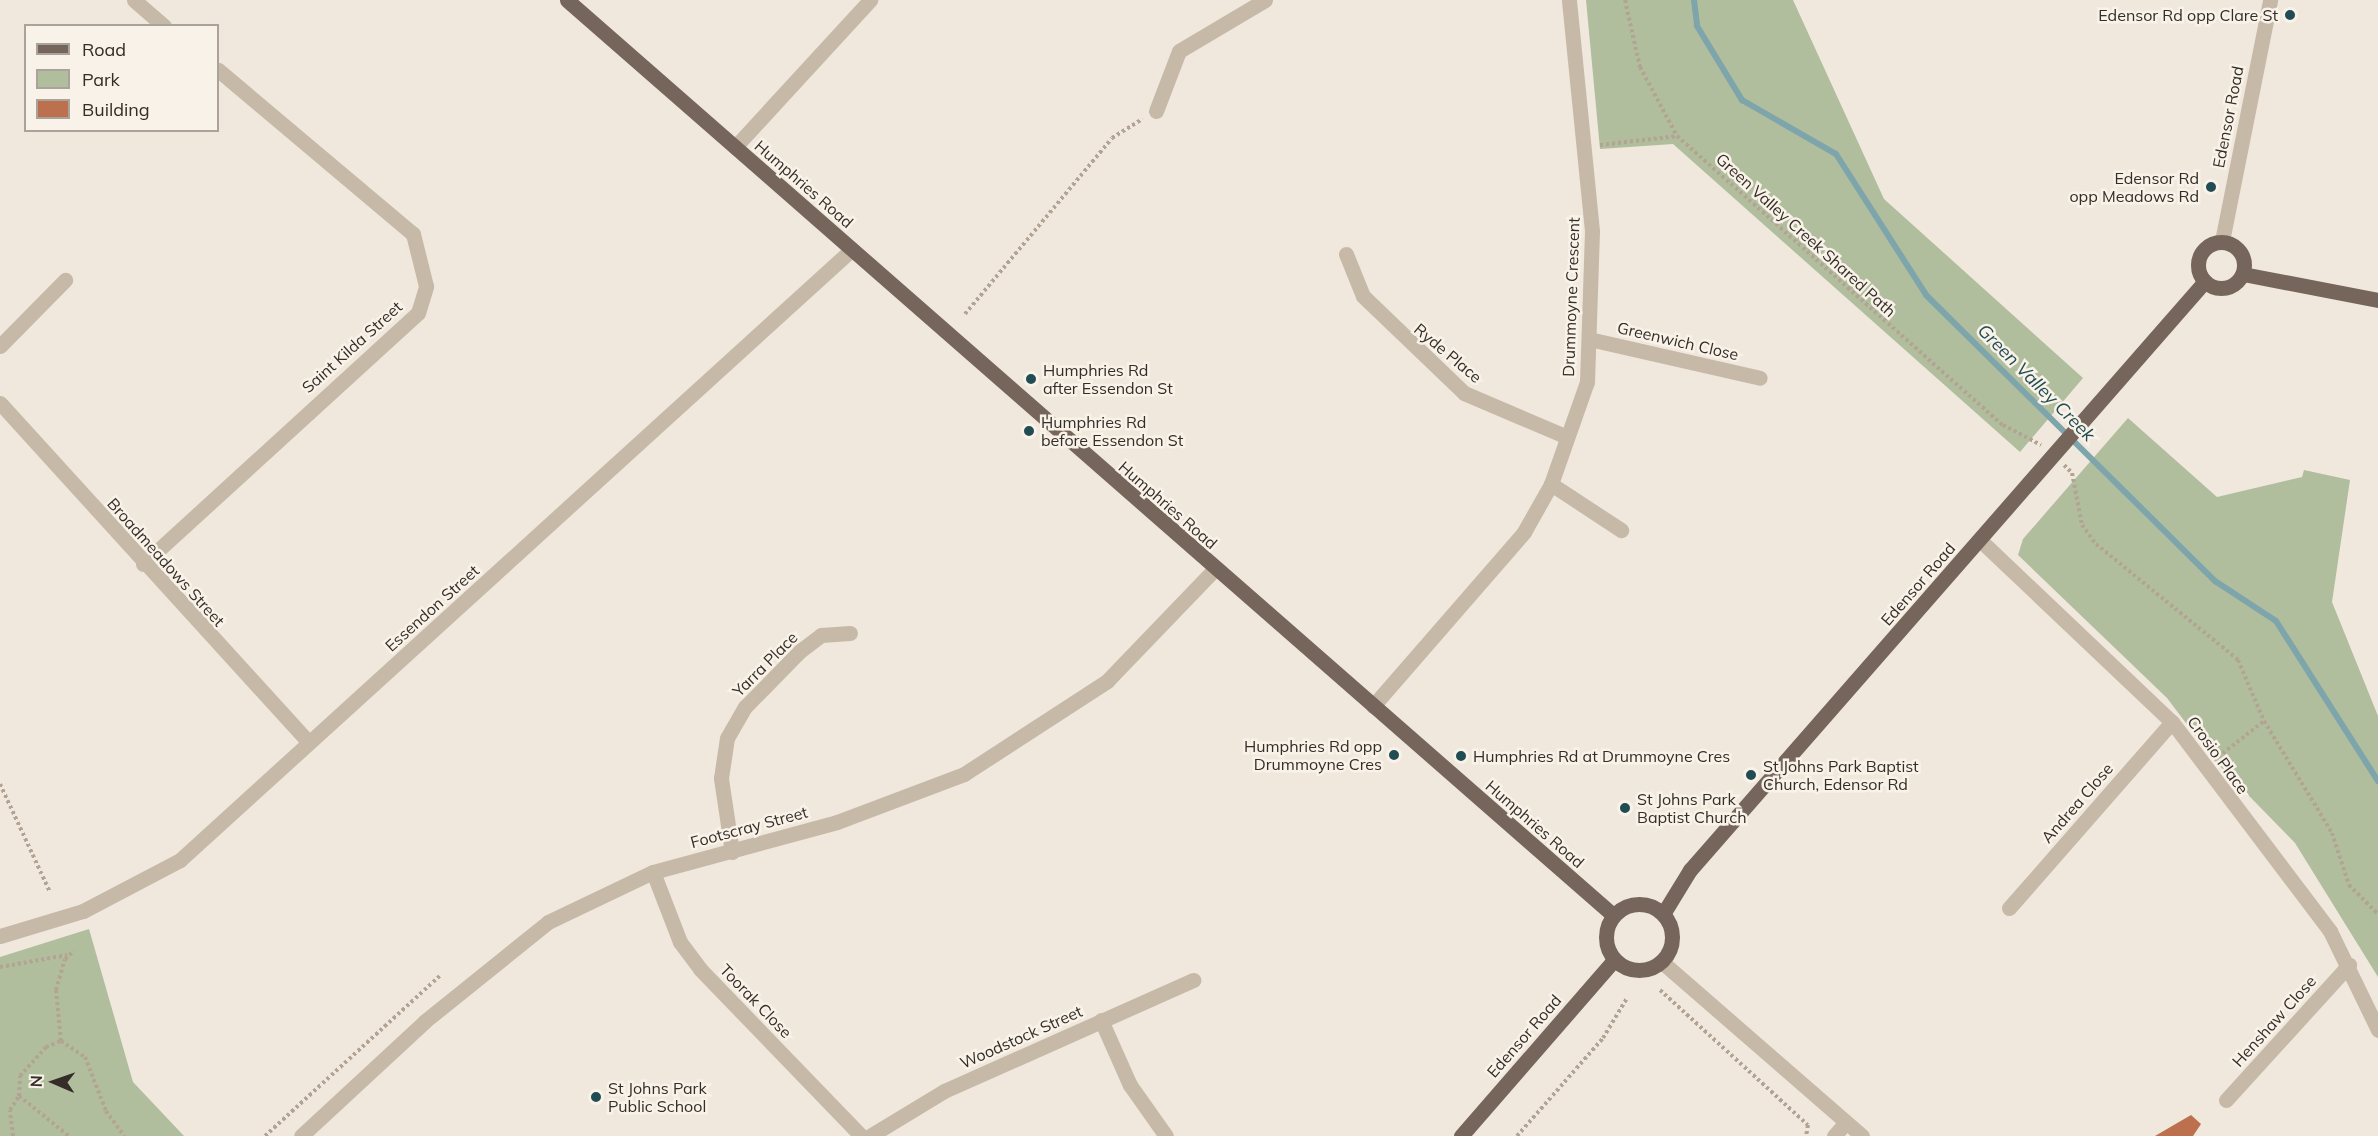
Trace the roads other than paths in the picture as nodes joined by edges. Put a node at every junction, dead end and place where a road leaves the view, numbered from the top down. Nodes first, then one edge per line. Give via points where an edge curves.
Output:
1 (134, 0) edge
2 (567, 0) edge
3 (870, 0) edge
4 (1265, 0) edge
5 (1569, 0) edge
6 (2270, 0) edge
7 (162, 24) edge
8 (219, 71) edge
9 (1156, 111) road end
10 (735, 147) junction
11 (2222, 242) junction
12 (851, 250) junction
13 (1346, 254) dead end
14 (2243, 274) junction
15 (65, 280) dead end
16 (2205, 281) junction
17 (2378, 300) edge
18 (1589, 339) junction
19 (0, 346) edge
20 (1760, 378) dead end
21 (0, 403) edge
22 (1565, 436) junction
23 (1551, 484) junction
24 (1621, 530) dead end
25 (1980, 540) junction
26 (142, 564) junction
27 (1214, 570) junction
28 (850, 633) dead end
29 (1373, 706) junction
30 (2172, 722) junction
31 (309, 743) junction
32 (732, 852) junction
33 (653, 872) junction
34 (2009, 908) dead end
35 (1663, 914) junction
36 (1613, 915) junction
37 (0, 936) edge
38 (1614, 960) junction
39 (1662, 962) junction
40 (2349, 965) junction
41 (1193, 980) dead end
42 (1101, 1020) junction
43 (2378, 1030) edge
44 (2226, 1100) dead end
45 (1846, 1122) junction
46 (301, 1136) edge
47 (861, 1136) edge
48 (870, 1136) edge
49 (1166, 1136) edge
50 (1461, 1136) edge
51 (1834, 1136) edge
52 (1862, 1136) edge

1 - 7 street
2 - 10 main road, Humphries Road
3 - 10 street
4 - 9 street via 1179,51
5 - 18 street, Drummoyne Crescent via 1592,231
6 - 11 street, Edensor Road
8 - 26 street, Saint Kilda Street via 413,234 426,286 418,313 162,541
10 - 12 main road, Humphries Road
11 - 14 main road via 2241,253
11 - 16 main road via 2207,246 2199,259
12 - 27 main road, Humphries Road
12 - 31 street, Essendon Street
13 - 22 street, Ryde Place via 1363,296 1464,393
14 - 16 main road via 2226,288
14 - 17 main road
15 - 19 street
16 - 25 main road, Edensor Road
18 - 20 street, Greenwich Close
18 - 22 street, Drummoyne Crescent via 1587,382
21 - 26 street, Broadmeadows Street
22 - 23 street, Drummoyne Crescent
23 - 24 street
23 - 29 street, Drummoyne Crescent via 1524,532
25 - 30 street, Crosio Place
25 - 35 main road, Edensor Road via 1690,870
26 - 31 street, Broadmeadows Street
27 - 29 main road, Humphries Road
27 - 32 street, Footscray Street via 1107,681 1010,748 911,796
28 - 32 street, Yarra Place via 822,635 800,651 745,707 727,738 721,777
29 - 36 main road, Humphries Road
30 - 34 street, Andrea Close
30 - 40 street, Crosio Place via 2330,931
31 - 37 street, Essendon Street via 180,860 83,911
32 - 33 street, Footscray Street
33 - 46 street, Footscray Street via 516,943
33 - 47 street, Toorak Close via 680,942 700,969
35 - 36 main road via 1643,904
35 - 39 main road via 1672,940
36 - 38 main road via 1606,938
38 - 39 main road via 1634,970
38 - 50 main road, Edensor Road
39 - 45 street
40 - 43 street, Crosio Place
40 - 44 street, Henshaw Close
41 - 42 street, Woodstock Street
42 - 48 street, Woodstock Street via 944,1091
42 - 49 street via 1130,1085
45 - 51 street
45 - 52 street

